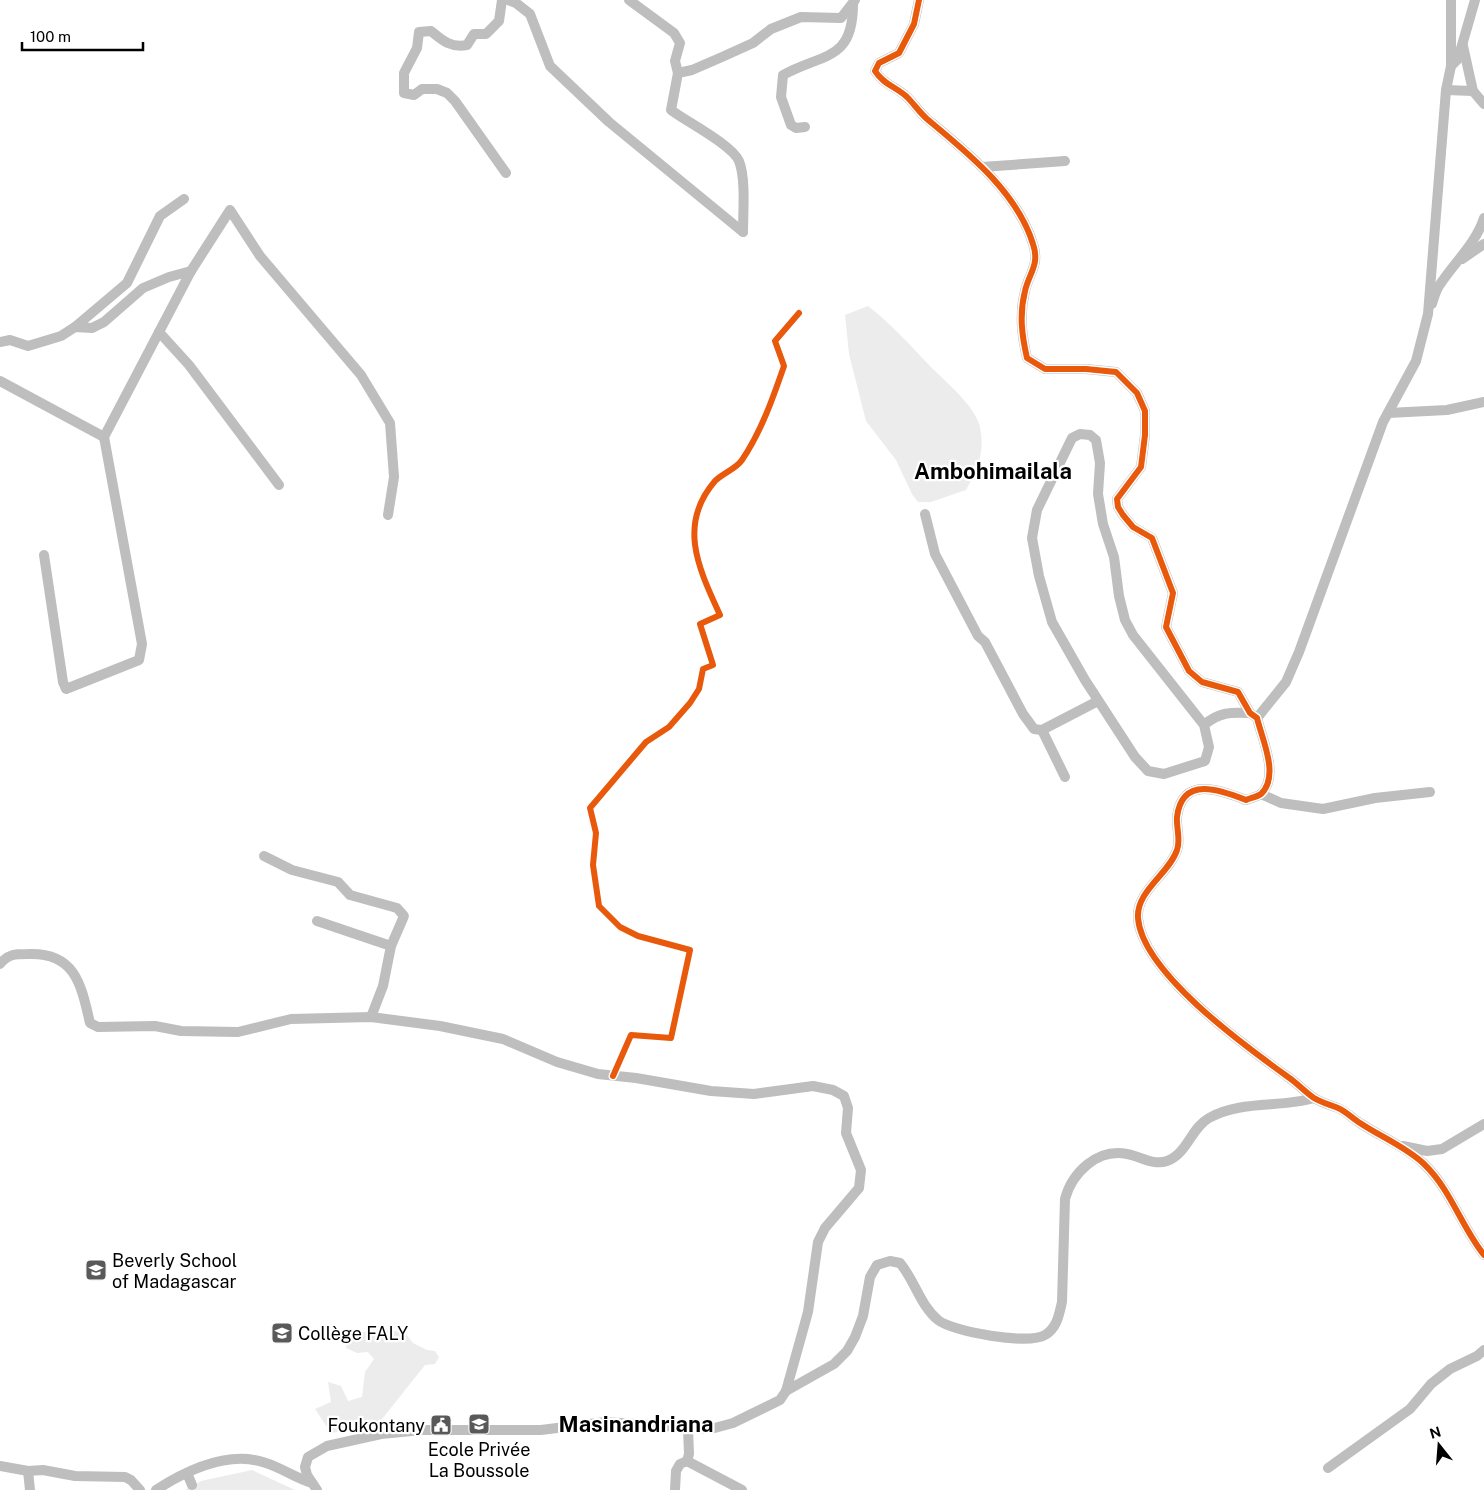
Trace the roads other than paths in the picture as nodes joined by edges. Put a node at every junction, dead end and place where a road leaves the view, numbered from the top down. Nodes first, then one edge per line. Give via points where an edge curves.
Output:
1 (502, 0) edge
2 (508, 0) edge
3 (629, 0) edge
4 (919, 0) edge
5 (1451, 0) edge
6 (1475, 0) edge
7 (854, 2) edge
8 (1462, 45) junction
9 (1451, 66) junction
10 (678, 73) junction
11 (1446, 90) junction
12 (1473, 91) junction
13 (1484, 104) edge
14 (805, 128) dead end
15 (1065, 161) dead end
16 (982, 167) junction
17 (506, 173) dead end
18 (184, 199) dead end
19 (1484, 218) edge
20 (1484, 244) edge
21 (1458, 263) junction
22 (191, 272) junction
23 (1428, 314) junction
24 (75, 327) junction
25 (159, 332) junction
26 (0, 342) edge
27 (0, 381) edge
28 (1484, 402) edge
29 (1388, 413) junction
30 (104, 437) junction
31 (279, 485) dead end
32 (925, 514) dead end
33 (388, 515) dead end
34 (44, 555) dead end
35 (1098, 701) junction
36 (1254, 716) junction
37 (1204, 725) junction
38 (1042, 730) junction
39 (1065, 777) dead end
40 (1430, 792) dead end
41 (1261, 794) junction
42 (264, 856) dead end
43 (317, 921) dead end
44 (391, 946) junction
45 (0, 964) edge
46 (371, 1017) junction
47 (1314, 1098) junction
48 (1484, 1124) edge
49 (1398, 1145) junction
50 (1484, 1255) edge
51 (1484, 1350) edge
52 (786, 1391) junction
53 (688, 1429) junction
54 (687, 1461) junction
55 (0, 1466) edge
56 (1328, 1468) dead end
57 (28, 1470) junction
58 (187, 1473) junction
59 (192, 1485) dead end
60 (315, 1486) edge
61 (30, 1490) edge
62 (140, 1490) edge
63 (156, 1490) edge
64 (675, 1490) edge
65 (742, 1490) edge

1 - 17 street via 499,21 486,34 474,34 467,45 448,44 431,31 420,32 404,73 404,93 414,95 422,89 437,89 446,93
2 - 10 street via 530,14 550,66 609,122 743,232 739,159 719,141 671,110
3 - 10 street via 674,33 680,43 675,61
4 - 16 street via 914,24 899,53 879,63 875,71 882,81 906,96 926,119 943,130
5 - 9 street
6 - 8 street
7 - 10 street via 841,18 801,17 771,29 753,43
7 - 14 street via 853,21 844,44 824,60 783,75 781,97 791,125
8 - 9 street via 1458,59
8 - 12 street
9 - 11 street
11 - 12 street
11 - 23 street
12 - 13 street
15 - 16 street
16 - 36 street via 1027,223 1034,248 1035,268 1025,291 1020,328 1028,358 1045,369 1116,372 1137,393 1144,412 1141,467 1117,499 1118,507 1133,527 1152,538 1173,593 1166,627 1189,671 1202,682 1238,692
18 - 24 street via 160,216 127,283
19 - 21 street
20 - 21 street
21 - 23 street via 1440,284
22 - 24 street via 143,288 104,322 92,328
22 - 25 street
22 - 33 street via 230,210 260,256 361,375 390,423 394,477
23 - 29 street via 1416,361
24 - 26 street via 61,336 28,346 10,340
25 - 30 street
25 - 31 street via 189,365
27 - 30 street
28 - 29 street via 1447,410
29 - 36 street via 1286,682
30 - 34 street via 142,644 139,660 66,689
32 - 38 street via 935,554 978,636 986,642 1023,714 1034,729
35 - 37 street via 1148,771 1164,774 1204,761 1209,748
35 - 37 street via 1052,622 1038,576 1032,538 1037,510 1060,458 1072,438 1080,434 1090,435 1096,440 1100,463 1098,494 1125,620 1133,635
35 - 38 street
36 - 37 street via 1222,713
36 - 41 street via 1270,770
38 - 39 street
40 - 41 street via 1376,798 1323,809 1281,802
41 - 47 street via 1246,800 1209,787 1185,796 1177,817 1178,849 1141,901 1138,916 1147,949 1159,966 1230,1035
42 - 44 street via 292,870 338,882 350,895 397,908 404,916
43 - 44 street
44 - 46 street via 383,986
45 - 46 street via 14,954 45,953 60,960 72,968 81,987 90,1023 98,1027 155,1026 181,1031 238,1032 291,1019
46 - 52 street via 440,1026 502,1039 557,1062 598,1074 754,1094 813,1086 844,1096 848,1108 846,1133 861,1170 859,1188 825,1228 818,1242 808,1312
47 - 49 street via 1342,1110
47 - 52 street via 1297,1103 1237,1108 1210,1117 1198,1126 1177,1155 1164,1162 1115,1153 1080,1169 1069,1185 1065,1199 1062,1302 1057,1322 1045,1335 1022,1340 950,1327 931,1313 900,1263 884,1262 870,1277 863,1316 847,1351 834,1364
48 - 49 street via 1442,1149 1427,1151
49 - 50 street via 1424,1164 1441,1183
51 - 56 street via 1450,1369 1410,1408
52 - 53 street via 780,1400 733,1424 711,1429
53 - 54 street via 690,1454
53 - 60 street via 605,1422 541,1430 422,1430 381,1434 315,1451 308,1457 305,1467
54 - 64 street via 680,1464 676,1472
54 - 65 street
55 - 57 street
57 - 61 street
57 - 62 street via 75,1476 125,1477
58 - 59 street
58 - 60 street via 244,1458 267,1463
58 - 63 street

